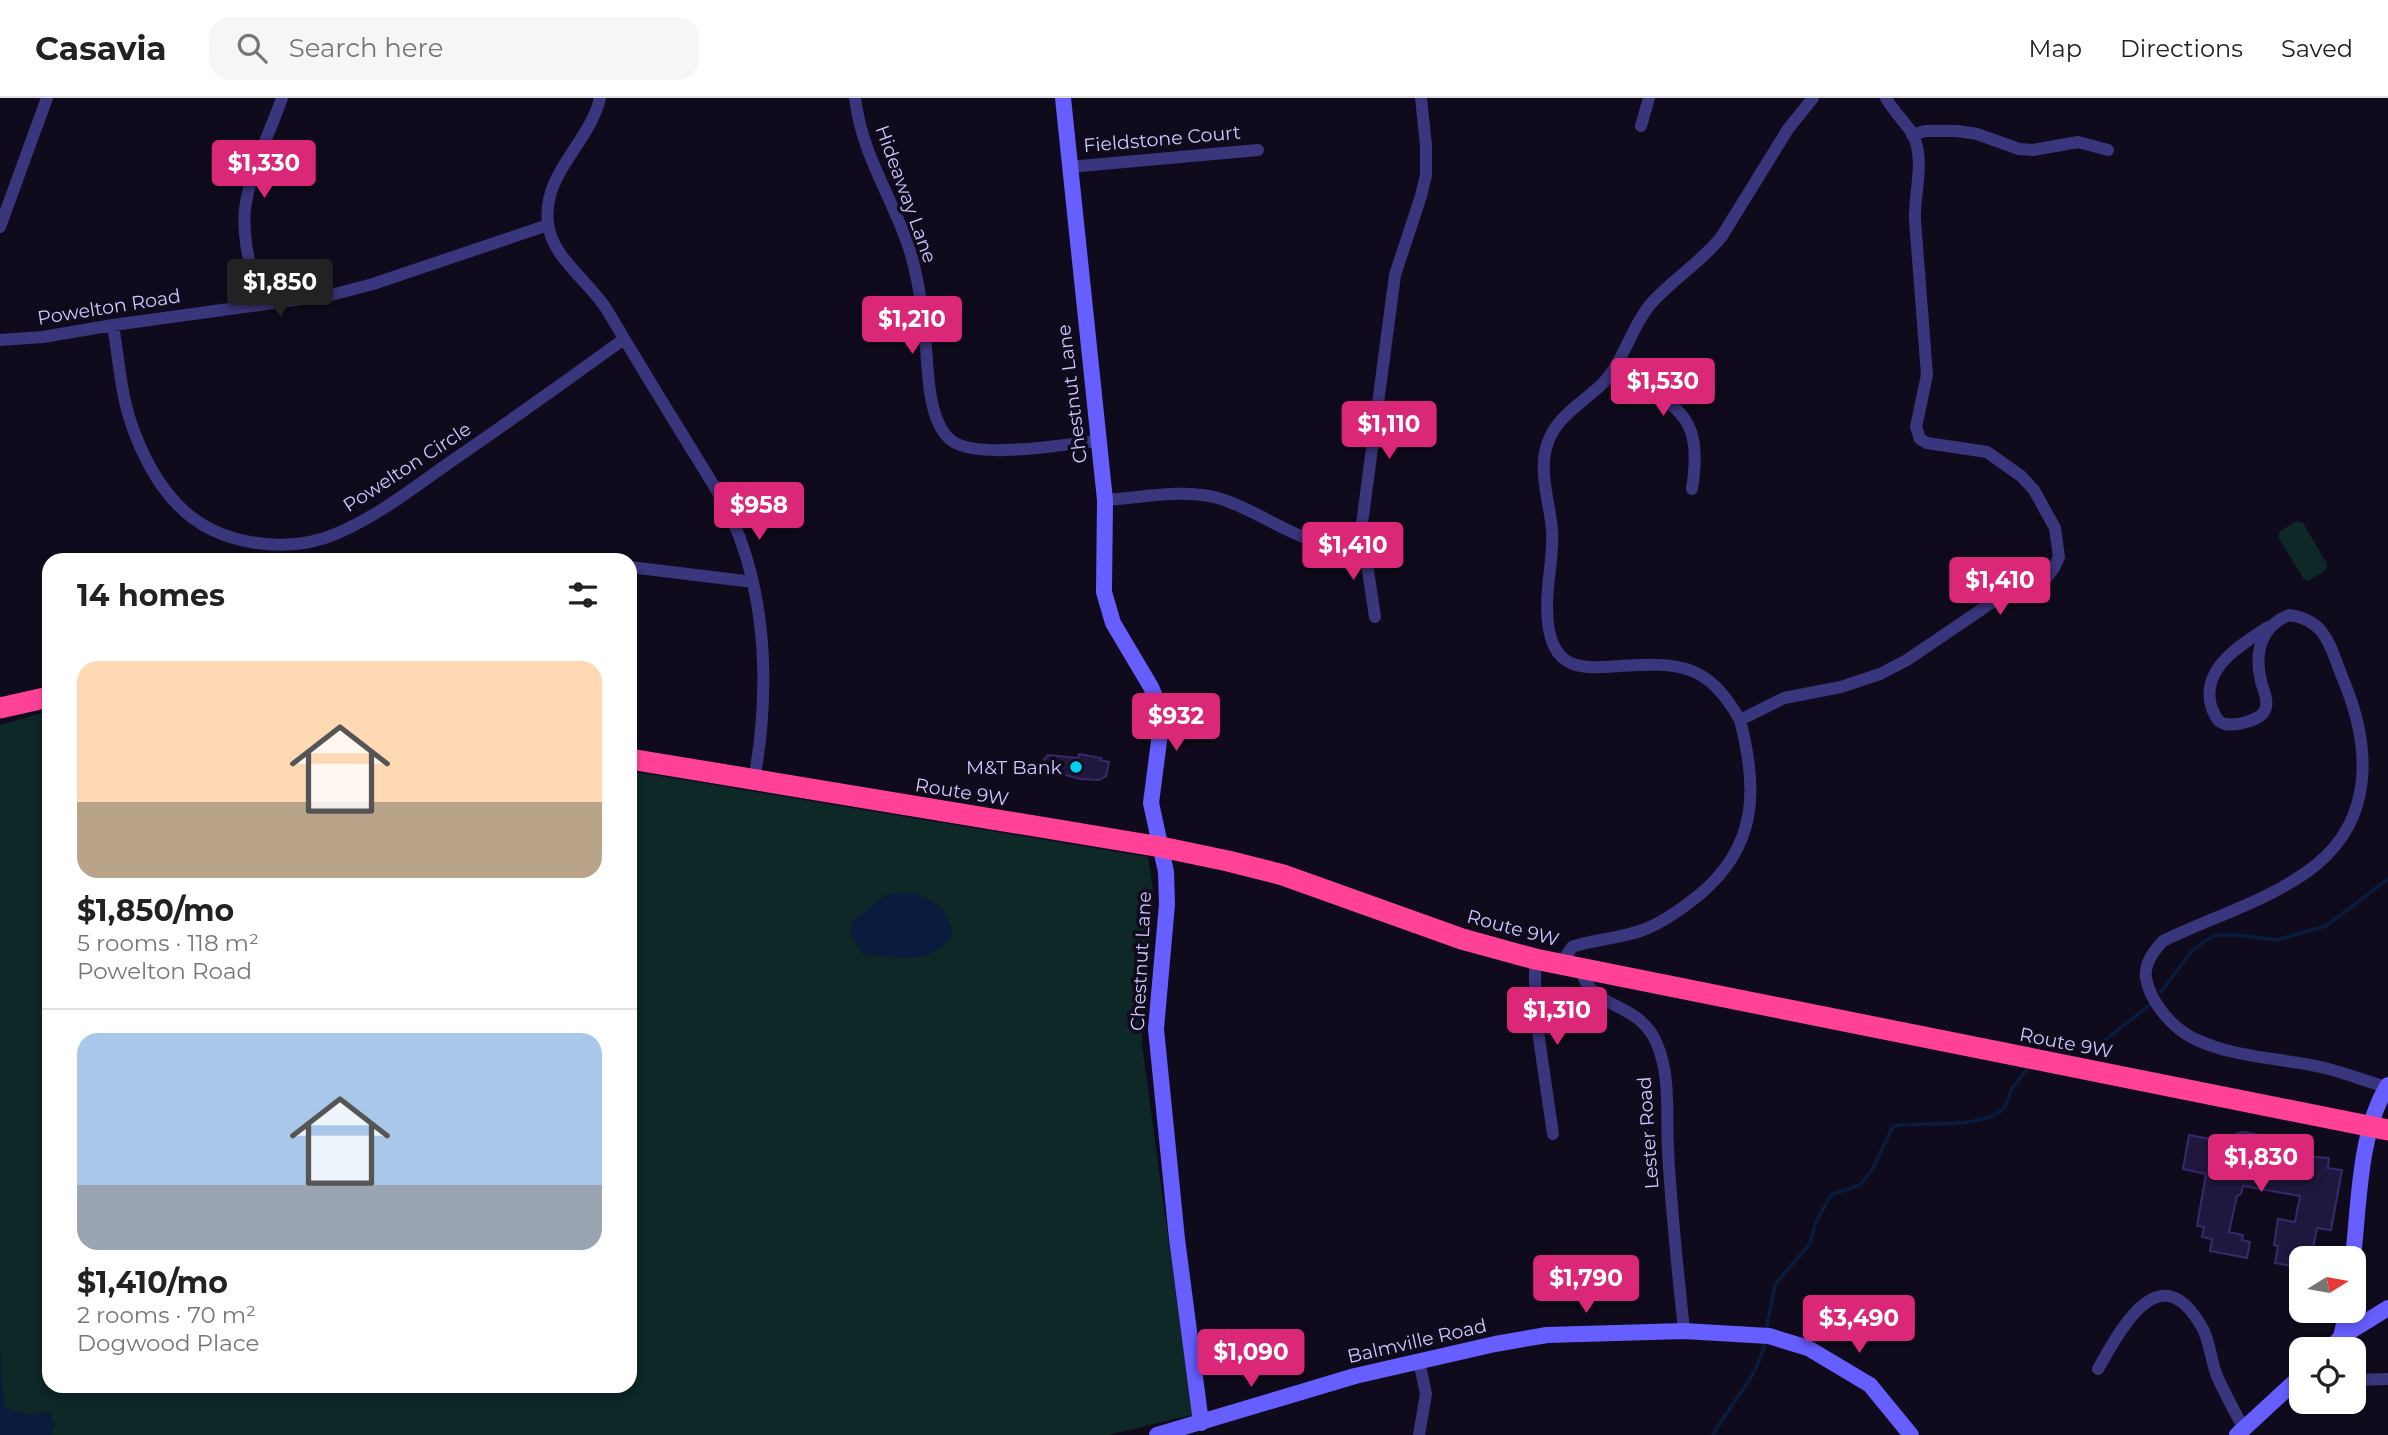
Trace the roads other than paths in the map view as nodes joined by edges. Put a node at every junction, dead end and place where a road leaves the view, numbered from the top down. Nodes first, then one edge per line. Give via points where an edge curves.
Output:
1 (47, 98) edge
2 (282, 98) edge
3 (600, 98) edge
4 (855, 98) edge
5 (1063, 98) edge
6 (1421, 98) edge
7 (1649, 98) edge
8 (1813, 98) edge
9 (1885, 98) edge
10 (1641, 126) dead end
11 (1912, 135) junction
12 (1258, 150) dead end
13 (2108, 150) dead end
14 (1069, 167) junction
15 (548, 225) junction
16 (0, 227) edge
17 (260, 305) junction
18 (113, 325) junction
19 (0, 340) edge
20 (624, 340) junction
21 (1611, 373) junction
22 (1098, 441) junction
23 (1692, 489) dead end
24 (1105, 500) junction
25 (1360, 539) junction
26 (637, 568) edge
27 (753, 582) junction
28 (1375, 617) dead end
29 (2268, 627) junction
30 (42, 699) edge
31 (0, 708) edge
32 (1740, 720) junction
33 (637, 760) edge
34 (754, 780) junction
35 (1161, 847) junction
36 (1535, 960) junction
37 (1571, 967) junction
38 (2387, 1086) edge
39 (2380, 1128) edge
40 (1553, 1134) dead end
41 (2354, 1246) edge
42 (2388, 1308) edge
43 (1684, 1331) junction
44 (2345, 1337) edge
45 (1419, 1361) junction
46 (2098, 1369) dead end
47 (2388, 1379) edge
48 (2366, 1380) edge
49 (2289, 1388) edge
50 (1200, 1423) junction
51 (2241, 1432) edge
52 (1157, 1435) edge
53 (1419, 1435) edge
54 (1911, 1435) edge

1 - 16 street
2 - 17 street via 245,205 246,239
3 - 15 street via 555,181
4 - 22 street, Hideaway Lane via 870,160 911,255 924,316 932,409 942,432 973,450
5 - 14 street, Chestnut Lane
6 - 25 street via 1426,174 1395,275
7 - 10 street
8 - 21 street via 1788,129 1716,244 1640,317
9 - 11 street
11 - 13 street via 1957,131 2018,149 2078,142
11 - 32 street via 1920,159 1914,220 1927,375 1917,434 1927,443 1987,452 2011,467 2047,511 2055,527 2059,557 2045,580 1992,603 1880,674 1784,698
12 - 14 street, Fieldstone Court
14 - 22 street, Chestnut Lane
15 - 17 street, Powelton Road via 373,284
15 - 20 street via 564,258 605,307
17 - 18 street, Powelton Road
18 - 19 street, Powelton Road
18 - 20 street, Powelton Circle via 129,415 159,482 194,518 225,534 263,545 318,540 368,518
20 - 27 street via 719,494
21 - 23 street via 1680,411 1694,439
21 - 32 street via 1556,426 1545,454 1552,538 1547,615 1553,643 1569,663 1582,667 1659,664 1701,674 1723,693
22 - 24 street, Chestnut Lane
24 - 25 street via 1190,494 1215,497 1326,545 1353,545
24 - 35 street, Chestnut Lane via 1102,567 1107,607 1158,704 1161,726 1151,803
25 - 28 street
26 - 27 street
27 - 34 street via 764,687
29 - 29 street via 2260,644 2259,662 2266,710 2259,718 2225,724 2218,721 2209,691 2218,667
29 - 38 street via 2289,615 2304,617 2322,631 2360,729 2364,773 2360,799 2339,840 2315,866 2265,896 2164,941 2147,964 2146,978 2160,1009 2193,1038
30 - 31 highway
32 - 37 street via 1751,797 1746,830 1730,862 1703,891 1668,917 1635,932 1572,947
33 - 34 highway, Route 9W
34 - 35 highway, Route 9W
35 - 36 highway, Route 9W via 1283,874 1462,939
35 - 50 street, Chestnut Lane via 1167,904 1156,1029
36 - 37 highway, Route 9W
36 - 40 street via 1535,1011
37 - 39 highway, Route 9W
37 - 43 street, Lester Road via 1590,991 1645,1022 1661,1053
38 - 39 street
39 - 41 street via 2363,1166
42 - 44 street
43 - 45 street, Balmville Road via 1547,1335
43 - 54 street, Balmville Road via 1764,1336 1808,1348 1879,1393
45 - 50 street, Balmville Road
45 - 53 street via 1426,1394
46 - 51 street via 2120,1330 2142,1304 2169,1295 2183,1303 2203,1330
47 - 48 street
49 - 51 street
50 - 52 street, Balmville Road

